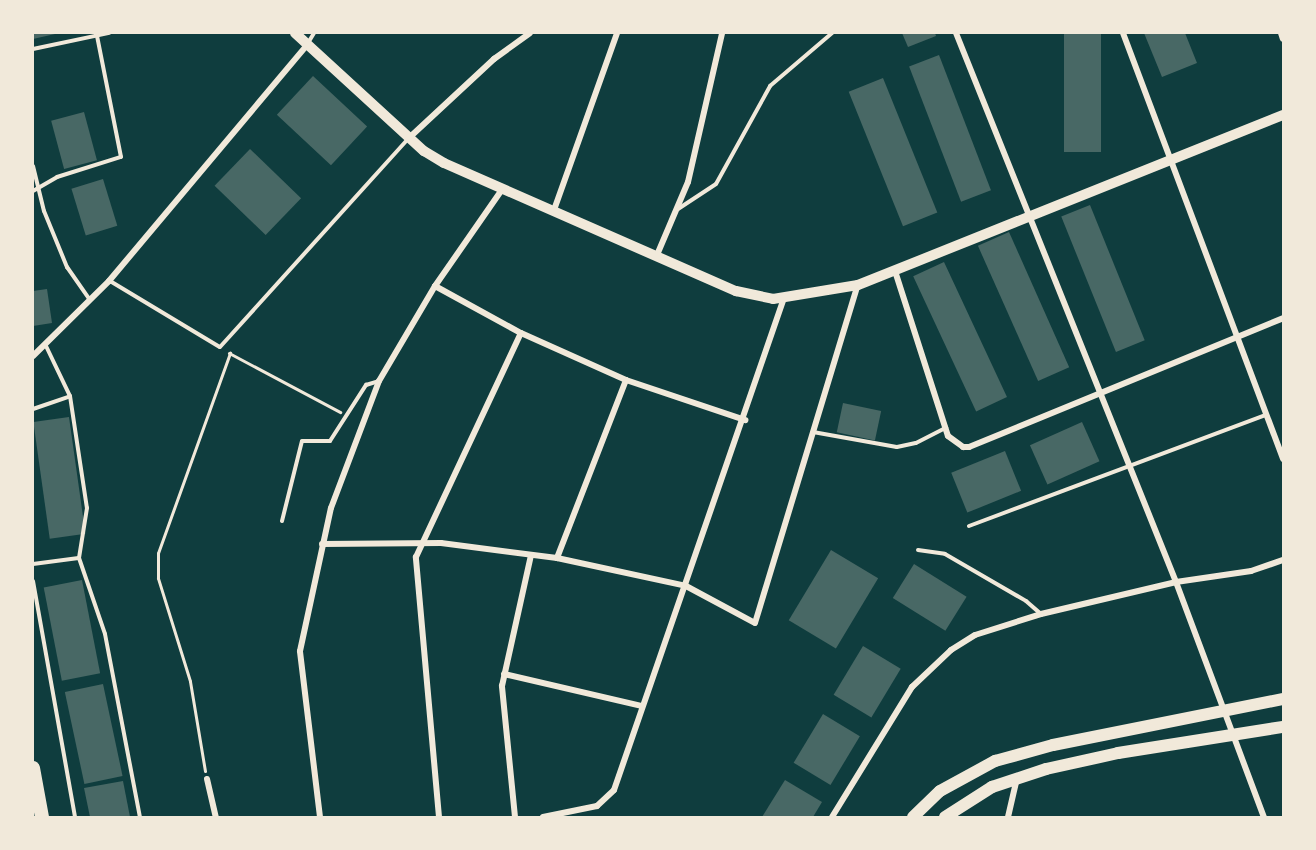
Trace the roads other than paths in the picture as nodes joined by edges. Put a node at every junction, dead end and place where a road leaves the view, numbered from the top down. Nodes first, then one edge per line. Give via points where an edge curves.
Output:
1 (109, 33) edge
2 (295, 33) edge
3 (314, 33) edge
4 (530, 33) edge
5 (616, 33) edge
6 (722, 33) edge
7 (832, 33) edge
8 (956, 33) edge
9 (1123, 33) edge
10 (1281, 33) edge
11 (97, 36) junction
12 (1283, 39) edge
13 (306, 46) junction
14 (33, 49) edge
15 (1283, 115) edge
16 (410, 137) junction
17 (1170, 159) junction
18 (33, 166) edge
19 (503, 187) junction
20 (35, 190) edge
21 (678, 209) junction
22 (554, 210) junction
23 (1030, 217) junction
24 (657, 255) junction
25 (895, 271) junction
26 (109, 281) junction
27 (858, 285) junction
28 (435, 286) junction
29 (784, 298) junction
30 (90, 300) junction
31 (1283, 318) edge
32 (521, 333) junction
33 (1239, 335) junction
34 (45, 346) junction
35 (33, 356) edge
36 (626, 380) junction
37 (379, 381) junction
38 (1100, 393) junction
39 (70, 396) junction
40 (33, 409) edge
41 (1267, 415) junction
42 (744, 420) junction
43 (946, 428) junction
44 (812, 431) junction
45 (1283, 459) edge
46 (1128, 464) junction
47 (282, 521) dead end
48 (969, 526) dead end
49 (421, 542) junction
50 (322, 544) junction
51 (918, 550) dead end
52 (531, 555) junction
53 (79, 558) junction
54 (557, 558) junction
55 (1283, 560) edge
56 (33, 564) edge
57 (33, 581) edge
58 (1176, 582) junction
59 (686, 586) junction
60 (1041, 614) junction
61 (504, 674) junction
62 (1283, 699) edge
63 (642, 706) junction
64 (1224, 710) junction
65 (1283, 727) edge
66 (1234, 735) junction
67 (33, 768) edge
68 (207, 779) road end
69 (1017, 779) junction
70 (42, 817) edge
71 (75, 817) edge
72 (140, 817) edge
73 (216, 817) edge
74 (320, 817) edge
75 (439, 817) edge
76 (515, 817) edge
77 (543, 817) edge
78 (832, 817) edge
79 (913, 817) edge
80 (945, 817) edge
81 (1008, 817) edge
82 (1264, 817) edge

1 - 11 lane
2 - 13 street
3 - 13 lane
4 - 16 street via 494,59
5 - 22 street
6 - 21 street via 688,182
7 - 21 lane via 770,86 716,184
8 - 23 street
9 - 17 street
10 - 12 street
11 - 14 lane
11 - 20 lane via 121,157 57,177
13 - 16 street
13 - 26 street
15 - 17 street
16 - 19 street via 444,163
16 - 26 lane via 220,347
17 - 23 street
17 - 33 street
18 - 20 lane
19 - 22 street
19 - 28 street
20 - 30 lane via 67,267
21 - 24 street
22 - 24 street
23 - 25 street
23 - 38 street
24 - 29 street via 747,295
25 - 27 street
25 - 43 street
26 - 30 street
27 - 29 street
27 - 44 street
28 - 32 street
28 - 37 street
29 - 42 street
30 - 34 street
31 - 33 street
32 - 36 street
32 - 49 street
33 - 38 street
33 - 41 street
34 - 35 street
34 - 39 lane
36 - 42 street
36 - 54 street
37 - 47 lane via 366,385 330,441 302,441
37 - 50 street via 344,467
38 - 43 street via 969,447 952,441
38 - 46 street
39 - 40 lane
39 - 53 lane via 87,508
41 - 45 street
41 - 46 lane
42 - 59 street
43 - 44 lane via 916,443 897,447
44 - 59 street via 755,623
46 - 48 lane
46 - 58 street
49 - 50 street
49 - 52 street
49 - 75 street via 416,564
50 - 74 street via 300,651
51 - 60 lane via 945,554 1026,601
52 - 54 street
52 - 61 street
53 - 56 lane
53 - 72 lane via 105,634
54 - 59 street
55 - 58 street via 1251,571
57 - 71 lane
58 - 60 street
58 - 64 street
59 - 63 street
60 - 78 street via 975,635 929,668 880,736
61 - 63 street
61 - 76 street via 501,696
62 - 64 main road
63 - 77 street via 620,776 607,798 586,810
64 - 66 street
64 - 79 main road via 1053,745 995,762 940,791
65 - 66 main road
66 - 69 main road via 1118,753
66 - 82 street
67 - 70 highway
68 - 73 street
69 - 80 main road via 992,788
69 - 81 street

